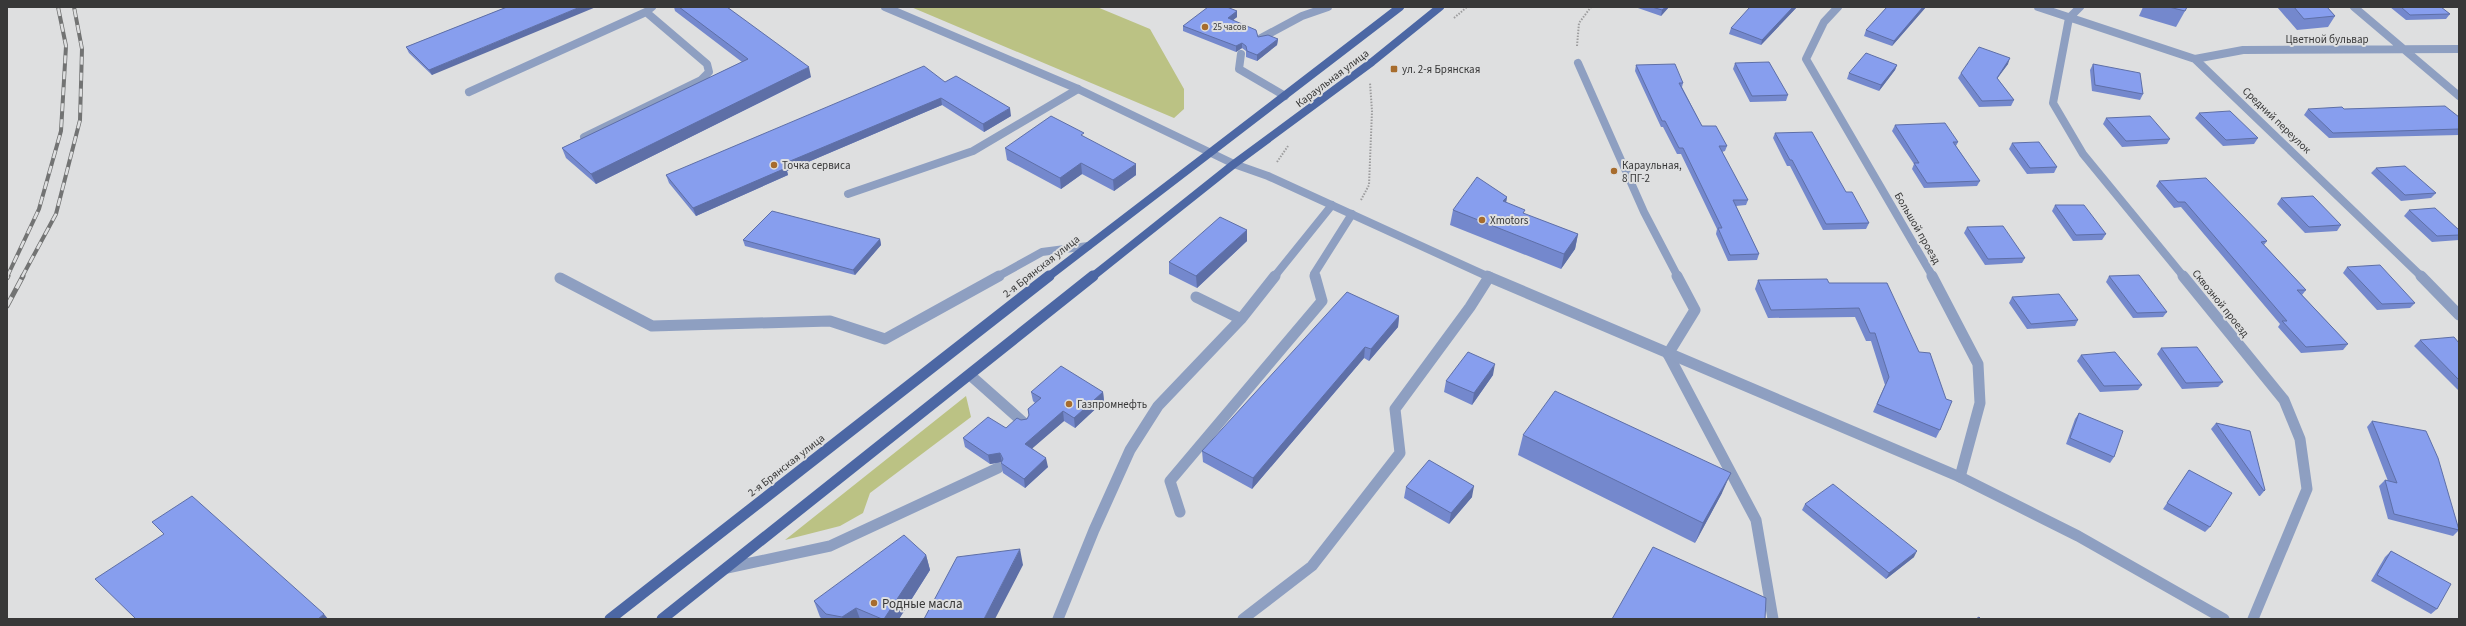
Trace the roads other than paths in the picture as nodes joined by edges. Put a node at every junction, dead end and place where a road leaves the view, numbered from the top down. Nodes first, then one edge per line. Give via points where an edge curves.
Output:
1 (885, 7) edge
2 (1328, 7) edge
3 (1400, 7) edge
4 (1440, 7) edge
5 (1838, 7) edge
6 (2038, 7) edge
7 (2080, 7) edge
8 (2354, 7) edge
9 (649, 10) edge
10 (2069, 18) junction
11 (1261, 38) edge
12 (2459, 49) edge
13 (2405, 50) junction
14 (1240, 54) dead end
15 (2195, 58) junction
16 (1578, 63) road end
17 (1078, 89) junction
18 (469, 92) dead end
19 (1285, 96) junction
20 (2459, 96) edge
21 (584, 137) edge
22 (1209, 153) junction
23 (1234, 164) junction
24 (848, 194) dead end
25 (1332, 205) junction
26 (1352, 214) junction
27 (1088, 246) junction
28 (1489, 277) junction
29 (560, 278) dead end
30 (1196, 297) dead end
31 (2459, 315) edge
32 (1241, 319) junction
33 (1668, 354) junction
34 (970, 375) junction
35 (1024, 423) edge
36 (998, 468) dead end
37 (1960, 477) junction
38 (1180, 512) dead end
39 (727, 568) junction
40 (2217, 617) edge
41 (610, 619) edge
42 (662, 619) edge
43 (1058, 619) edge
44 (1243, 619) edge
45 (1773, 619) edge
46 (2253, 619) edge

1 - 17 street
2 - 11 street via 1302,16
3 - 19 main road, Караульная улица
4 - 23 main road, Караульная улица via 1372,62
5 - 37 street, Большой проезд via 1824,22 1806,59 1916,245 1978,364 1980,403
6 - 10 street, Средний переулок
7 - 10 street
8 - 13 street
9 - 18 street
9 - 21 street via 707,64 709,72 701,80
10 - 15 street, Средний переулок
10 - 46 street, Сквозной проезд via 2053,103 2083,154 2284,400 2300,440 2307,489
12 - 13 street, Цветной бульвар
13 - 15 street, Цветной бульвар via 2244,50
13 - 20 street
14 - 19 street via 1239,69
15 - 31 street, Средний переулок via 2387,242
16 - 33 street via 1644,212 1695,310
17 - 22 street
17 - 24 street via 973,151
19 - 22 main road, Караульная улица
22 - 23 street
22 - 27 main road, 2-я Брянская улица
23 - 25 street via 1268,176
23 - 34 main road
25 - 26 street
25 - 32 street
26 - 28 street
26 - 38 street via 1314,274 1322,300 1170,480
27 - 29 street via 1042,252 885,340 830,321 652,326
27 - 41 main road, 2-я Брянская улица
28 - 33 street
28 - 44 street via 1470,307 1395,408 1400,453 1312,566
30 - 32 street
32 - 43 street via 1158,406 1130,450
33 - 37 street
33 - 45 street via 1756,520
34 - 35 street
34 - 39 main road
36 - 39 street via 830,546
37 - 40 street via 2078,536
39 - 42 main road

